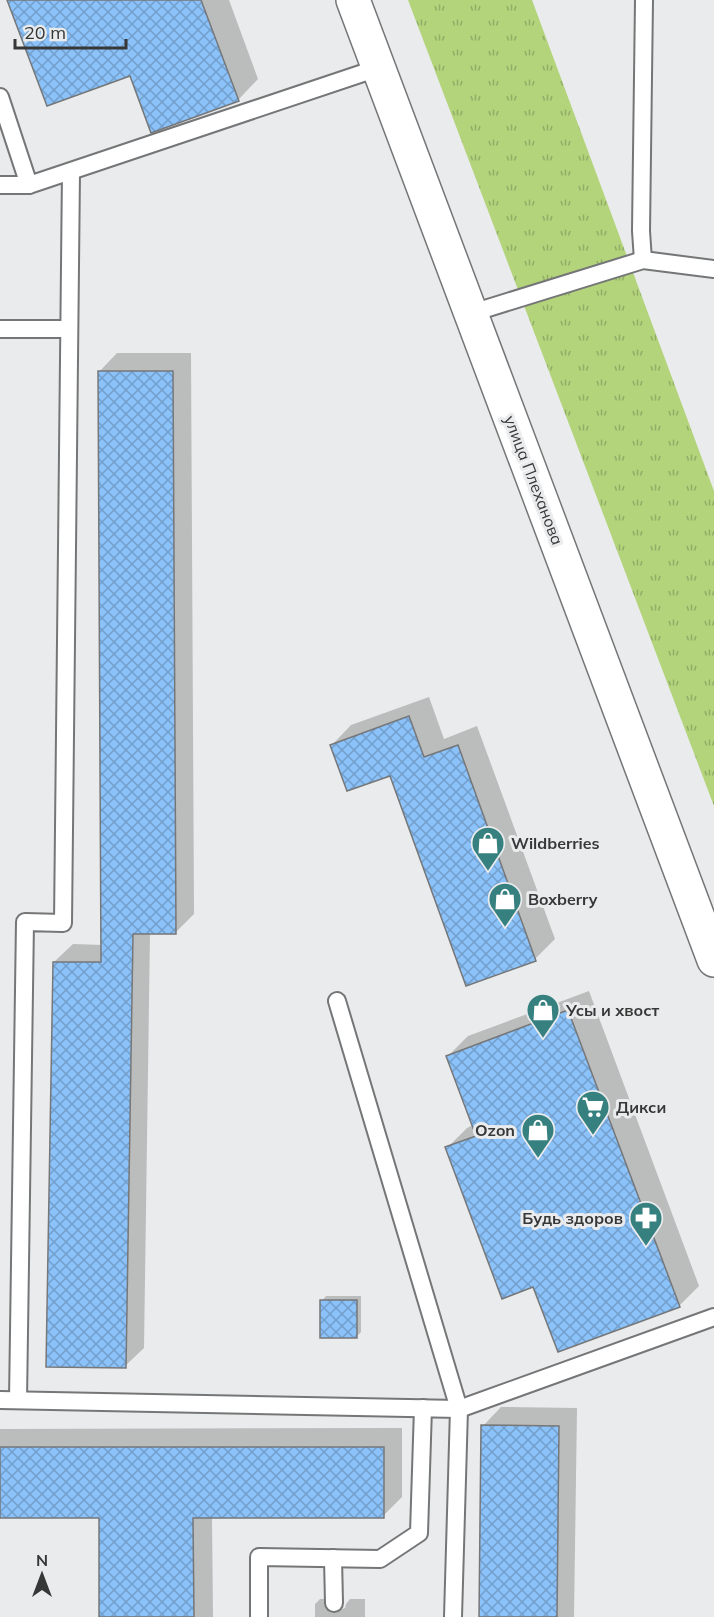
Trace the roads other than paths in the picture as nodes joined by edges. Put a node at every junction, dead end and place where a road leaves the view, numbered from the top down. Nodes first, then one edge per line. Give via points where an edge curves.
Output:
1 (353, 0) edge
2 (644, 0) edge
3 (378, 68) junction
4 (0, 97) edge
5 (71, 172) junction
6 (0, 185) edge
7 (29, 185) junction
8 (643, 260) junction
9 (714, 268) edge
10 (472, 313) junction
11 (0, 329) edge
12 (69, 329) junction
13 (714, 960) edge
14 (338, 1001) dead end
15 (714, 1317) edge
16 (0, 1400) edge
17 (18, 1400) junction
18 (423, 1408) junction
19 (459, 1408) junction
20 (333, 1558) junction
21 (334, 1603) dead end
22 (259, 1617) edge
23 (453, 1617) edge

1 - 3 street, улица Плеханова
2 - 8 lane
3 - 5 lane
3 - 10 street, улица Плеханова
4 - 7 lane
5 - 7 lane
5 - 12 lane
6 - 7 lane
8 - 9 lane
8 - 10 lane
10 - 13 street, улица Плеханова
11 - 12 lane
12 - 17 lane via 63,923 25,922
14 - 19 lane
15 - 19 lane
16 - 17 lane
17 - 18 lane
18 - 19 lane
18 - 20 lane via 418,1533 380,1559
19 - 23 lane
20 - 21 lane
20 - 22 lane via 259,1557

